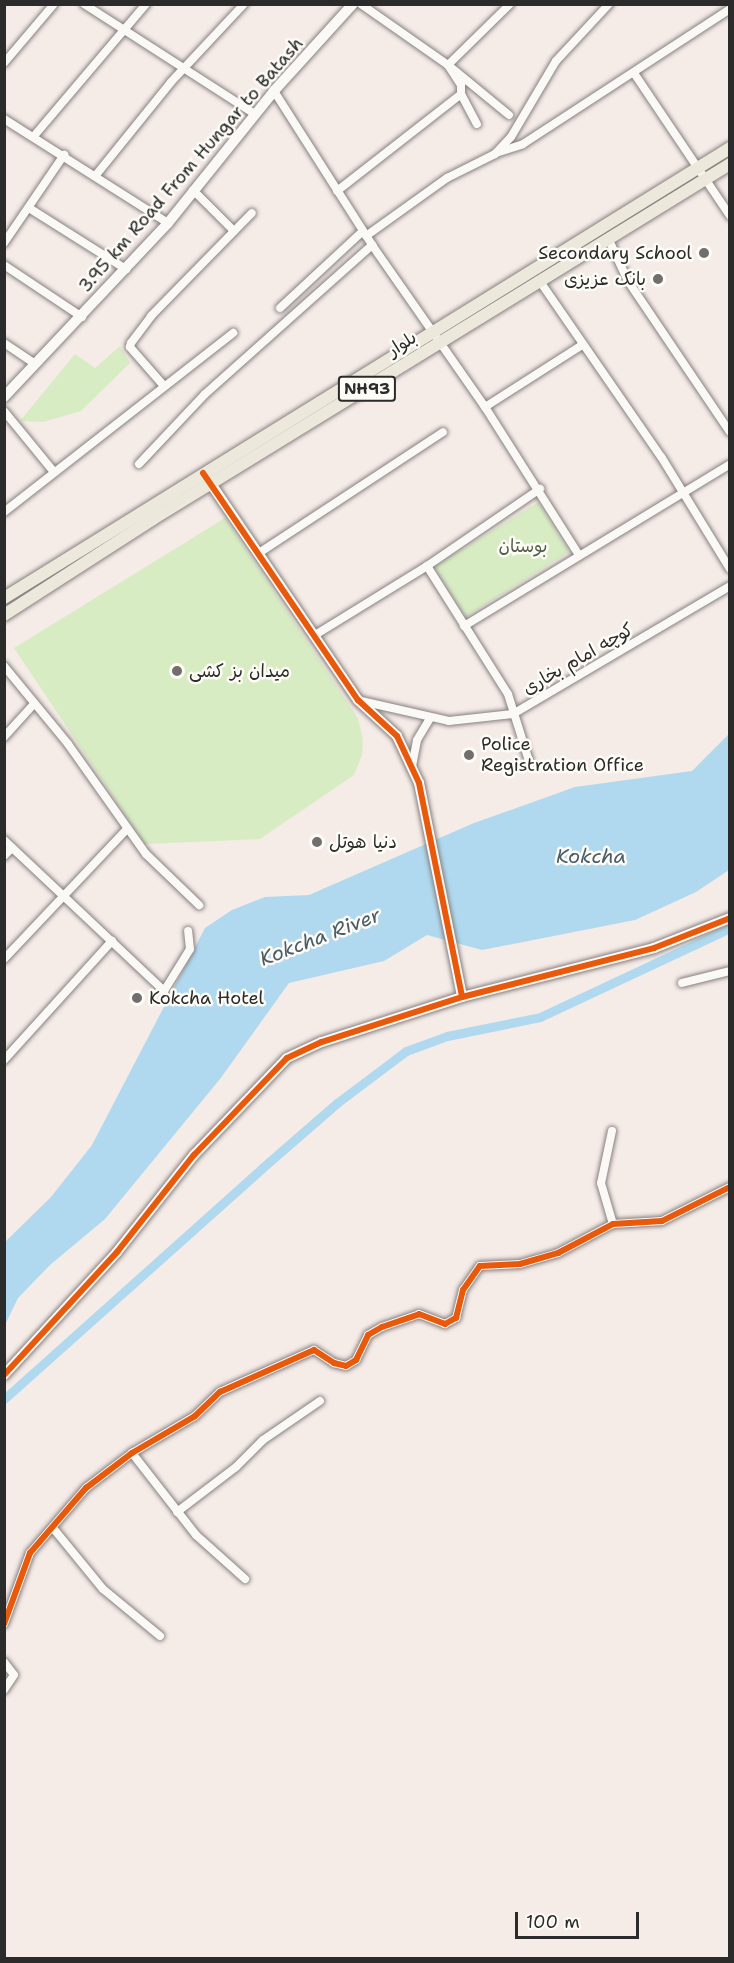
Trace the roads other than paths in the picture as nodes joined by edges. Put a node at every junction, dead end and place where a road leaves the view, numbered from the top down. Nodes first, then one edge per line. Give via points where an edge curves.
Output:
1 (54, 4) edge
2 (84, 4) edge
3 (146, 4) edge
4 (244, 4) edge
5 (353, 4) edge
6 (361, 4) edge
7 (510, 4) edge
8 (609, 4) edge
9 (729, 9) edge
10 (123, 30) junction
11 (4, 63) edge
12 (448, 65) junction
13 (184, 68) junction
14 (634, 73) junction
15 (274, 91) junction
16 (461, 94) junction
17 (255, 114) junction
18 (509, 115) dead end
19 (4, 119) edge
20 (477, 124) dead end
21 (34, 136) junction
22 (729, 148) edge
23 (64, 154) junction
24 (495, 154) junction
25 (729, 164) edge
26 (697, 168) junction
27 (96, 175) junction
28 (705, 179) junction
29 (193, 190) junction
30 (337, 191) junction
31 (29, 208) junction
32 (252, 213) dead end
33 (729, 216) edge
34 (168, 223) junction
35 (234, 231) junction
36 (365, 233) junction
37 (608, 238) junction
38 (4, 243) edge
39 (372, 245) junction
40 (4, 265) edge
41 (126, 269) junction
42 (539, 280) junction
43 (504, 296) junction
44 (280, 308) dead end
45 (82, 317) junction
46 (233, 333) dead end
47 (435, 339) junction
48 (4, 343) edge
49 (582, 345) junction
50 (35, 364) junction
51 (164, 386) junction
52 (4, 397) edge
53 (485, 407) junction
54 (4, 411) edge
55 (443, 432) dead end
56 (729, 432) edge
57 (139, 464) dead end
58 (729, 464) edge
59 (54, 472) junction
60 (203, 473) junction
61 (211, 485) junction
62 (540, 489) junction
63 (685, 494) junction
64 (4, 512) edge
65 (259, 553) junction
66 (579, 555) junction
67 (427, 566) junction
68 (729, 569) edge
69 (729, 586) edge
70 (4, 598) edge
71 (4, 615) edge
72 (464, 626) junction
73 (315, 635) junction
74 (4, 666) edge
75 (358, 700) junction
76 (33, 705) junction
77 (513, 714) junction
78 (430, 718) junction
79 (4, 737) edge
80 (530, 764) dead end
81 (412, 767) junction
82 (127, 829) junction
83 (4, 840) edge
84 (12, 848) junction
85 (4, 856) edge
86 (64, 896) junction
87 (199, 905) dead end
88 (729, 918) edge
89 (188, 931) dead end
90 (112, 941) junction
91 (4, 959) edge
92 (729, 971) edge
93 (682, 983) dead end
94 (462, 997) junction
95 (4, 1060) edge
96 (612, 1131) dead end
97 (729, 1187) edge
98 (613, 1224) junction
99 (4, 1375) edge
100 (320, 1401) dead end
101 (132, 1453) junction
102 (177, 1512) junction
103 (53, 1528) junction
104 (245, 1579) dead end
105 (4, 1624) edge
106 (160, 1636) dead end
107 (4, 1662) edge
108 (4, 1690) edge

1 - 11 street
2 - 10 street
3 - 10 street
4 - 13 street
5 - 15 street, 3.95 km Road From Hungar to Batash
6 - 12 street
7 - 12 street
8 - 24 street via 556,62 511,137
9 - 14 street
10 - 13 street
10 - 21 street
12 - 16 street
12 - 18 street
13 - 17 street
13 - 27 street
14 - 24 street via 523,144
14 - 26 street
15 - 17 street, 3.95 km Road From Hungar to Batash
15 - 30 street
16 - 20 street
16 - 30 street
17 - 29 street, 3.95 km Road From Hungar to Batash
19 - 21 street
21 - 23 street
22 - 26 main road, بلوار / NH93
23 - 27 street
23 - 31 street
24 - 36 street via 447,178
25 - 28 main road, بلوار / NH93
26 - 28 street
26 - 43 main road, بلوار / NH93
27 - 34 street
28 - 33 street
28 - 37 main road, بلوار / NH93
29 - 34 street, 3.95 km Road From Hungar to Batash
29 - 35 street
30 - 36 street
31 - 38 street
31 - 41 street
32 - 35 street
34 - 41 street, 3.95 km Road From Hungar to Batash
35 - 51 street via 130,343
36 - 39 street
36 - 44 street
37 - 42 main road, بلوار / NH93
37 - 56 street via 628,281
39 - 47 street
39 - 57 street via 205,394
40 - 45 street
41 - 45 street, 3.95 km Road From Hungar to Batash
42 - 43 main road, بلوار / NH93
42 - 49 street
43 - 47 main road, بلوار / NH93
45 - 50 street, 3.95 km Road From Hungar to Batash
46 - 51 street
47 - 53 street
47 - 60 main road, بلوار / NH93
47 - 61 main road, بلوار / NH93
48 - 50 street
49 - 53 street
49 - 63 street
50 - 52 street, 3.95 km Road From Hungar to Batash
51 - 59 street
53 - 62 street
54 - 59 street
55 - 65 street
58 - 63 street
59 - 64 street
60 - 61 street
60 - 70 main road, بلوار / NH93
61 - 65 street
61 - 71 main road, بلوار / NH93
62 - 66 street
62 - 67 street
63 - 66 street
63 - 68 street
65 - 73 street
66 - 72 street
67 - 72 street
67 - 73 street
69 - 77 street, کوچه امام بخاری
72 - 77 street via 508,694
73 - 75 street
74 - 76 street
75 - 78 street, کوچه امام بخاری
75 - 81 street via 397,736
76 - 79 street
76 - 82 street via 68,744
77 - 78 street, کوچه امام بخاری via 461,720
77 - 80 street
78 - 81 street via 417,740
81 - 94 street via 429,825
82 - 86 street
82 - 87 street via 146,854
83 - 84 street
84 - 85 street
84 - 86 street
86 - 90 street
86 - 91 street
88 - 94 street via 654,948
89 - 90 street via 190,948 164,991
90 - 95 street
92 - 93 street
94 - 99 street via 322,1042 287,1058 194,1155 117,1252
96 - 98 street via 601,1183
97 - 98 street via 662,1221
98 - 101 street via 558,1253 520,1264 480,1266 463,1290 456,1318 445,1324 419,1314 368,1335 356,1360 346,1366 314,1350 264,1370 220,1392 195,1416
100 - 102 street via 263,1440 236,1467
101 - 102 street
101 - 103 street via 86,1488
102 - 104 street
103 - 105 street via 30,1553
103 - 106 street via 103,1589
107 - 108 street via 14,1675

